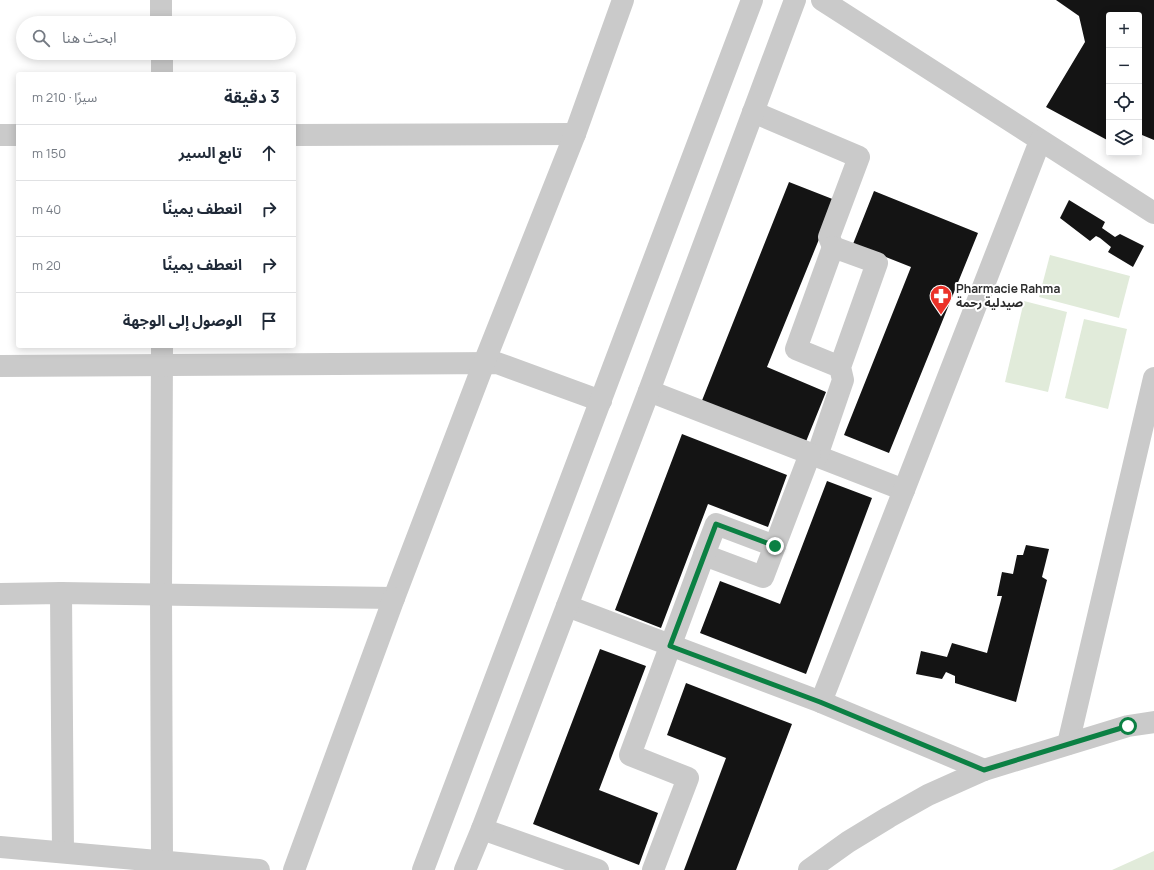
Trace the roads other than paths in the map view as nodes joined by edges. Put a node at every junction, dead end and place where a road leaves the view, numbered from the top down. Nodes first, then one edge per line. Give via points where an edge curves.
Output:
1 (161, 0) edge
2 (623, 0) edge
3 (752, 0) edge
4 (795, 0) edge
5 (822, 0) edge
6 (161, 16) edge
7 (162, 60) edge
8 (162, 72) edge
9 (753, 112) junction
10 (575, 134) junction
11 (0, 135) edge
12 (16, 135) edge
13 (296, 135) edge
14 (1040, 140) junction
15 (1154, 213) edge
16 (833, 247) junction
17 (162, 356) edge
18 (484, 363) junction
19 (0, 366) edge
20 (840, 367) junction
21 (1154, 378) edge
22 (649, 391) junction
23 (601, 401) junction
24 (813, 455) junction
25 (904, 490) junction
26 (775, 546) junction
27 (704, 555) junction
28 (61, 593) junction
29 (0, 594) edge
30 (161, 594) junction
31 (394, 598) junction
32 (567, 606) junction
33 (670, 646) junction
34 (820, 702) junction
35 (1154, 722) edge
36 (1068, 744) junction
37 (984, 770) junction
38 (482, 829) junction
39 (0, 847) edge
40 (63, 852) junction
41 (162, 861) junction
42 (259, 870) edge
43 (294, 870) edge
44 (423, 870) edge
45 (465, 870) edge
46 (598, 870) edge
47 (653, 870) edge
48 (809, 870) edge

1 - 6 street
2 - 10 street
3 - 23 street
4 - 9 street
5 - 14 street
7 - 8 street
9 - 16 street via 859,157 829,237
9 - 22 street
10 - 13 street
10 - 18 street
11 - 12 street
14 - 15 street
14 - 25 street
16 - 20 street via 796,349
16 - 20 street via 878,263
17 - 18 street
17 - 19 street
17 - 30 street
18 - 23 street via 497,363
18 - 31 street
20 - 24 street via 844,380
21 - 36 street
22 - 24 street
22 - 32 street
23 - 44 street
24 - 25 street
24 - 26 street
25 - 34 street
26 - 27 street via 763,577
26 - 27 street via 716,524
27 - 33 street
28 - 29 street
28 - 30 street
28 - 40 street
30 - 31 street
30 - 41 street
31 - 43 street
32 - 33 street
32 - 38 street
33 - 34 street
33 - 47 street via 630,755 688,778
34 - 37 street
35 - 36 street via 1128,726
36 - 37 street
37 - 48 street via 928,795 889,817
38 - 45 street
38 - 46 street
39 - 40 street
40 - 41 street
41 - 42 street

